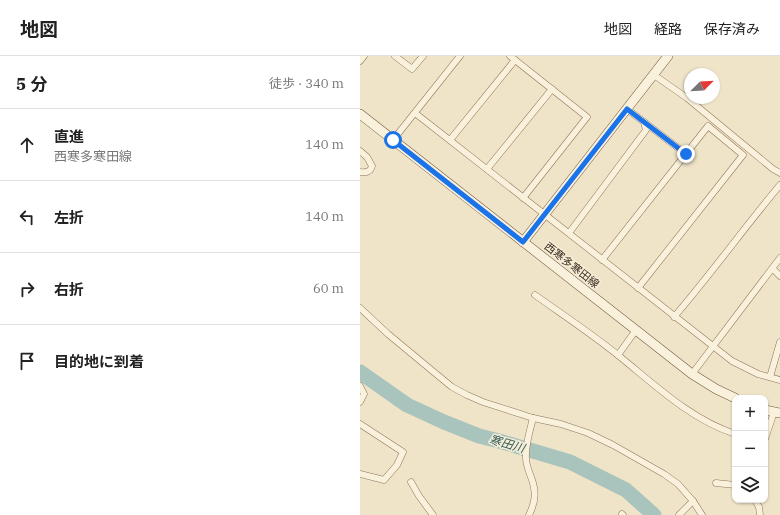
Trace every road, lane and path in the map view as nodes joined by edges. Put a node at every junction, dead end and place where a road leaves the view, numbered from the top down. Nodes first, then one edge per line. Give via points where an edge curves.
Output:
1 (364, 56) edge
2 (395, 56) edge
3 (423, 56) edge
4 (460, 56) edge
5 (668, 56) edge
6 (512, 58) edge
7 (360, 61) edge
8 (654, 75) junction
9 (552, 90) junction
10 (627, 109) junction
11 (415, 113) junction
12 (360, 114) edge
13 (644, 122) junction
14 (393, 140) junction
15 (450, 140) junction
16 (360, 151) edge
17 (686, 154) junction
18 (487, 169) junction
19 (360, 172) edge
20 (780, 173) edge
21 (780, 185) edge
22 (523, 198) junction
23 (544, 214) junction
24 (569, 234) junction
25 (523, 242) junction
26 (780, 258) edge
27 (602, 260) junction
28 (773, 269) junction
29 (780, 276) edge
30 (638, 288) junction
31 (535, 295) dead end
32 (360, 308) edge
33 (674, 317) junction
34 (636, 330) junction
35 (780, 342) edge
36 (712, 346) junction
37 (618, 355) junction
38 (692, 374) junction
39 (770, 377) junction
40 (780, 380) edge
41 (360, 386) edge
42 (732, 397) edge
43 (360, 402) edge
44 (773, 412) edge
45 (533, 418) junction
46 (360, 424) edge
47 (767, 431) edge
48 (732, 433) edge
49 (360, 474) edge
50 (411, 482) dead end
51 (716, 483) dead end
52 (732, 486) edge
53 (693, 501) junction
54 (757, 503) edge
55 (433, 515) edge
56 (529, 515) edge
57 (679, 515) edge
58 (702, 515) edge
59 (760, 515) edge

1 - 7 street
2 - 3 street via 412,69
4 - 11 street
5 - 8 main road
6 - 9 street
6 - 15 street
8 - 10 main road
8 - 20 street via 687,98
9 - 18 street
9 - 22 street via 587,117
10 - 13 street
10 - 23 main road
11 - 14 street
11 - 15 street
12 - 14 main road, 西寒多寒田線
13 - 17 street
13 - 24 street via 646,130
14 - 25 main road, 西寒多寒田線
15 - 18 street
16 - 19 street via 372,167 367,172
17 - 27 street
17 - 30 street via 708,126 743,154
18 - 22 street
21 - 33 street
22 - 23 street
23 - 24 street
23 - 25 main road
24 - 27 street
25 - 34 main road, 西寒多寒田線
26 - 28 street
27 - 30 street
28 - 29 street
28 - 36 street
30 - 33 street
31 - 37 street
32 - 45 street via 452,387 482,402
33 - 36 street
34 - 37 street
34 - 38 main road, 西寒多寒田線
35 - 39 street
36 - 38 street
36 - 39 street via 732,362
37 - 48 street via 687,409
38 - 42 main road, 西寒多寒田線
39 - 40 street
41 - 43 street via 364,394
44 - 47 street
45 - 53 street via 588,433 613,445 664,474 678,484
45 - 56 street via 526,452 526,464 534,487 535,500
46 - 49 street via 403,452 397,465 384,480
50 - 55 street
51 - 52 street
53 - 57 street
53 - 58 street
54 - 59 street

